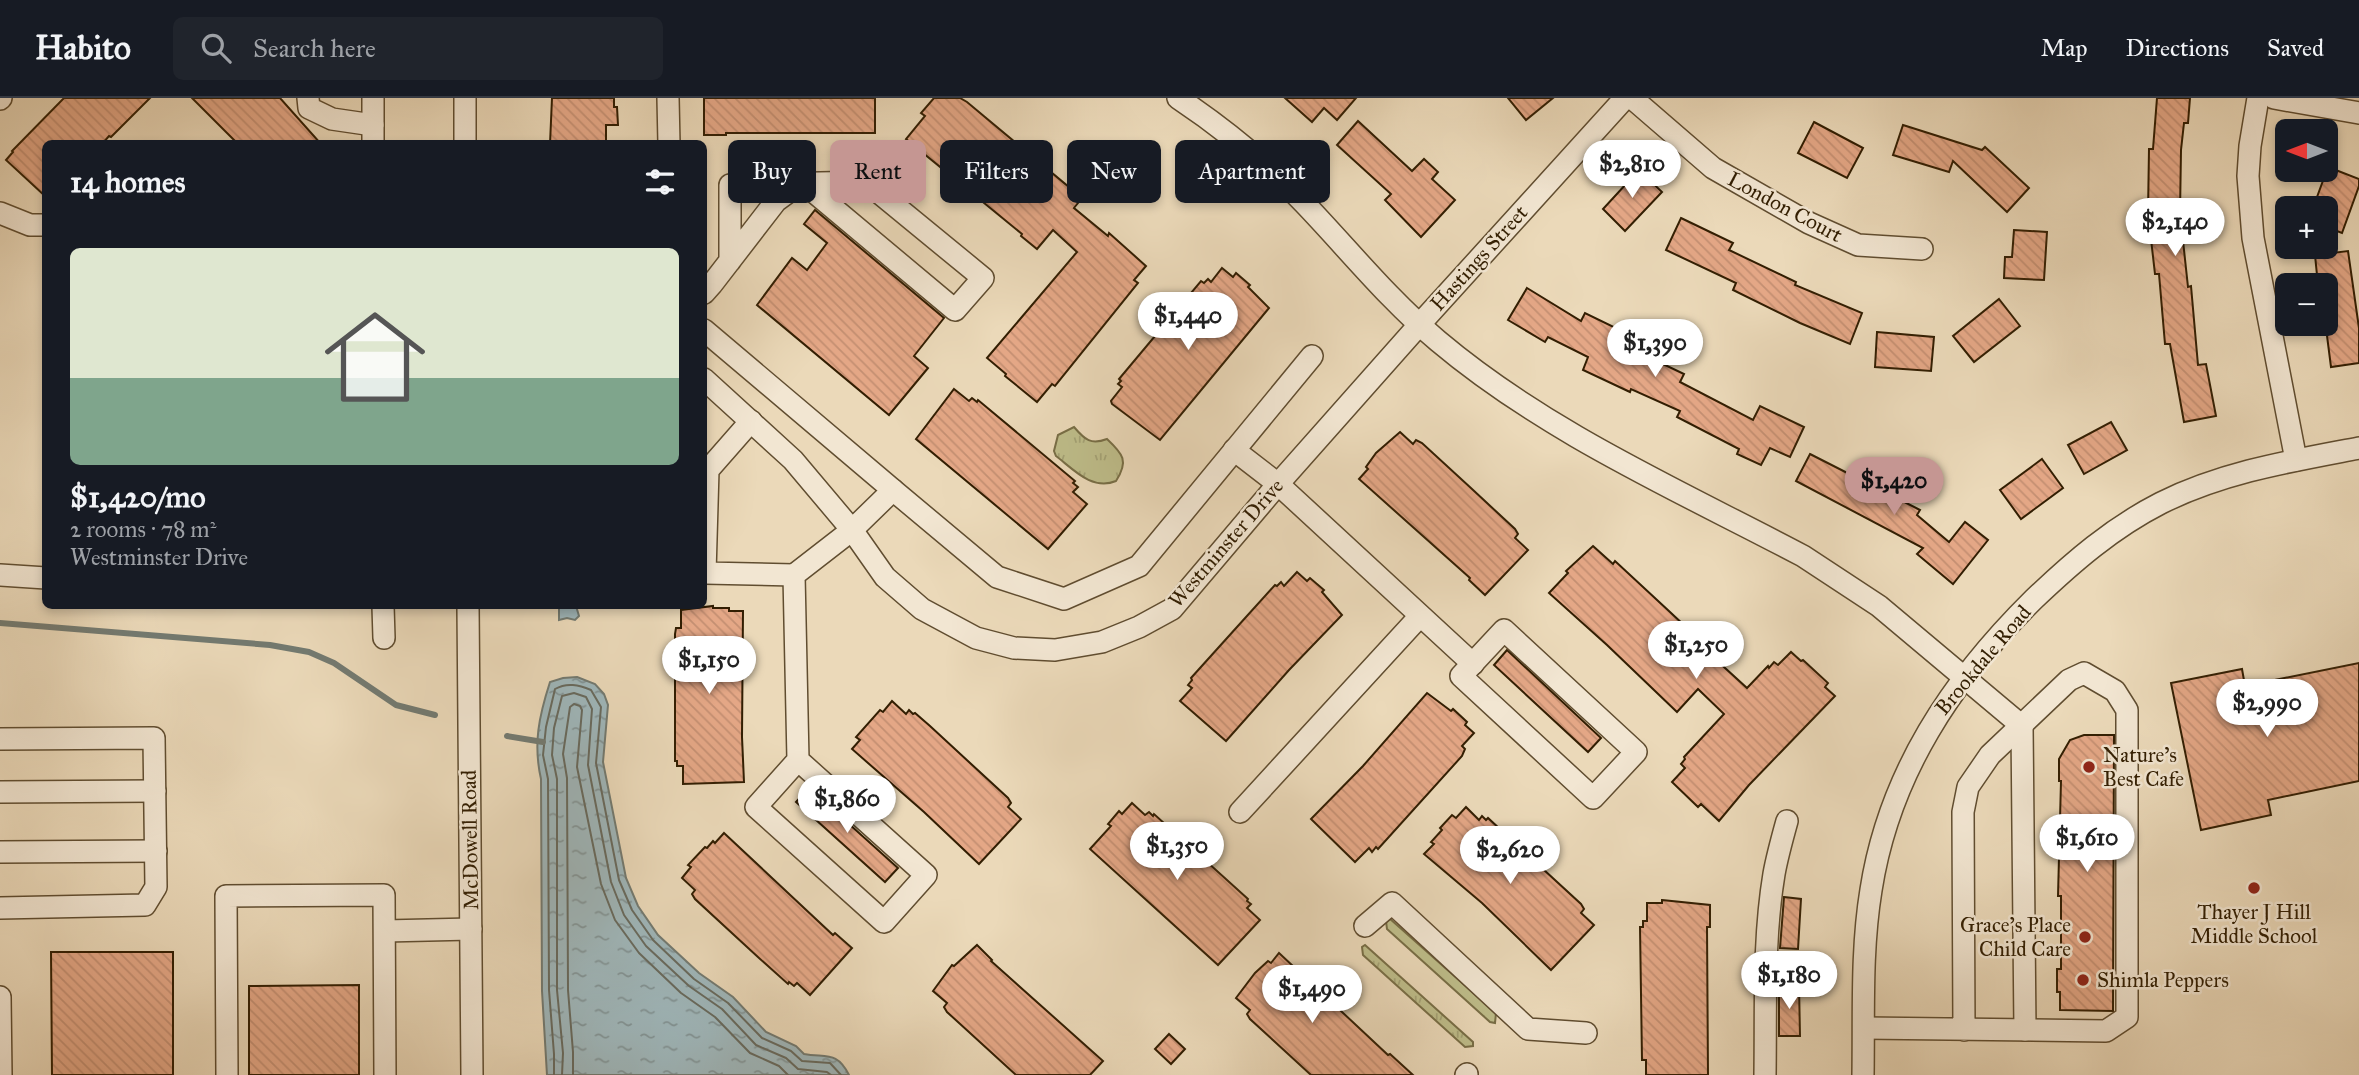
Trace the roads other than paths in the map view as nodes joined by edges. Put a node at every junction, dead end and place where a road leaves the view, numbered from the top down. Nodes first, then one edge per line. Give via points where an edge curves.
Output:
1 (373, 98) edge
2 (465, 98) edge
3 (668, 98) edge
4 (1178, 98) edge
5 (1625, 98) edge
6 (1632, 98) edge
7 (2258, 98) edge
8 (2274, 98) edge
9 (305, 101) edge
10 (2359, 113) edge
11 (373, 134) edge
12 (465, 140) edge
13 (669, 140) edge
14 (802, 182) joint
15 (730, 203) edge
16 (774, 203) edge
17 (0, 213) edge
18 (42, 225) edge
19 (1922, 248) dead end
20 (730, 261) junction
21 (707, 284) edge
22 (1419, 324) junction
23 (707, 333) edge
24 (1312, 356) dead end
25 (707, 382) edge
26 (751, 421) junction
27 (2359, 448) edge
28 (1234, 450) junction
29 (2296, 460) junction
30 (1278, 484) junction
31 (893, 490) junction
32 (707, 504) edge
33 (852, 530) junction
34 (707, 573) edge
35 (0, 575) edge
36 (794, 575) junction
37 (42, 578) edge
38 (383, 609) edge
39 (468, 609) edge
40 (1420, 616) junction
41 (384, 638) dead end
42 (1473, 664) junction
43 (1963, 678) junction
44 (2022, 726) junction
45 (0, 739) edge
46 (798, 760) junction
47 (155, 791) junction
48 (0, 792) edge
49 (1240, 812) dead end
50 (1787, 821) dead end
51 (156, 851) junction
52 (0, 852) edge
53 (0, 908) edge
54 (1365, 926) dead end
55 (471, 929) junction
56 (385, 931) junction
57 (0, 997) edge
58 (1864, 1028) junction
59 (1964, 1030) junction
60 (2025, 1030) junction
61 (1586, 1034) dead end
62 (1, 1075) edge
63 (227, 1075) edge
64 (385, 1075) edge
65 (472, 1075) edge
66 (1766, 1075) edge
67 (1863, 1075) edge

1 - 11 street
2 - 12 street
3 - 13 street
4 - 22 street via 1278,177
5 - 22 street, Hastings Street
6 - 19 street, London Court via 1713,168 1809,223 1857,245
7 - 29 street via 2248,176 2253,238
8 - 10 street
9 - 11 street via 332,119
14 - 14 street via 956,310 983,278 866,182
15 - 20 street
16 - 20 street
17 - 18 street
20 - 21 street
22 - 30 street, Westminster Drive
22 - 43 street via 1504,392 1562,429 1837,576 1911,631
23 - 31 street
24 - 28 street
25 - 26 street, Westminster Drive
26 - 32 street via 708,470
26 - 33 street, Westminster Drive via 793,460
27 - 29 street, Brookdale Road
28 - 30 street
28 - 31 street via 1139,566 1064,599 997,577
29 - 43 street, Brookdale Road via 2203,485 2129,521 2068,567
30 - 33 street, Westminster Drive via 1172,609 1102,642 1055,650 1014,648 976,638 922,609 885,577
30 - 40 street
31 - 33 street
33 - 36 street
34 - 36 street
35 - 37 street
36 - 46 street
38 - 41 street
39 - 55 street, McDowell Road
40 - 42 street
40 - 49 street
42 - 42 street via 1504,630 1636,752 1593,798 1461,676
43 - 44 street
43 - 58 street, Brookdale Road via 1917,749 1880,845 1865,938
44 - 59 street via 1975,776 1963,812
44 - 60 street
44 - 60 street via 2069,680 2084,673 2115,691 2127,710 2127,1017 2106,1031
45 - 47 street via 154,738
46 - 46 street via 926,875 884,922 755,807
47 - 48 street
47 - 51 street
50 - 66 street via 1770,903
51 - 52 street
51 - 53 street via 156,887 145,905
54 - 61 street via 1392,903 1528,1029
55 - 56 street
55 - 65 street, McDowell Road
56 - 63 street via 384,895 226,896
56 - 64 street
57 - 62 street
58 - 59 street
58 - 67 street, Brookdale Road
59 - 60 street

